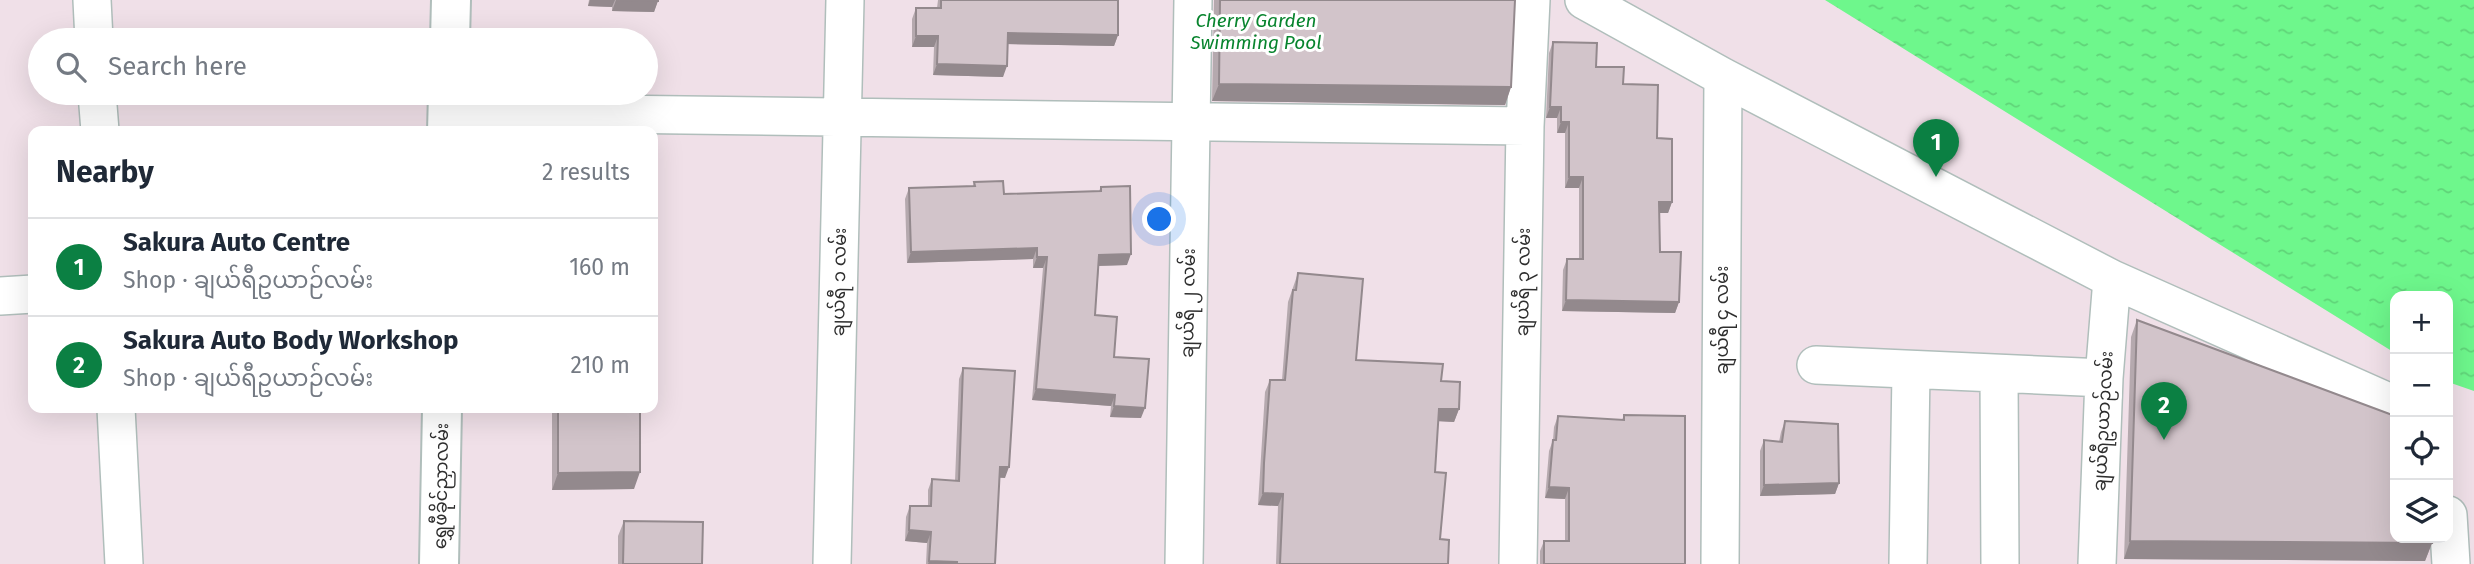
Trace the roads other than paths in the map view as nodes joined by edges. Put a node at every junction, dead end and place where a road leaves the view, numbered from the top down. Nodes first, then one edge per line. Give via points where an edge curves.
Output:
1 (92, 0) edge
2 (451, 0) edge
3 (845, 0) edge
4 (1193, 0) edge
5 (1531, 0) edge
6 (1584, 0) edge
7 (93, 28) edge
8 (450, 28) edge
9 (1723, 77) junction
10 (98, 105) edge
11 (448, 112) edge
12 (843, 117) junction
13 (1191, 122) junction
14 (100, 126) edge
15 (1525, 126) junction
16 (2112, 279) junction
17 (28, 294) edge
18 (0, 296) edge
19 (1816, 365) dead end
20 (1911, 371) junction
21 (1999, 373) junction
22 (2104, 378) junction
23 (2390, 403) edge
24 (116, 413) edge
25 (442, 413) edge
26 (2450, 543) edge
27 (124, 564) edge
28 (439, 564) edge
29 (832, 564) edge
30 (1184, 564) edge
31 (1518, 564) edge
32 (1720, 564) edge
33 (1908, 564) edge
34 (2000, 564) edge
35 (2097, 564) edge
36 (2451, 564) edge

1 - 7 street
2 - 8 street
3 - 12 street, ချယ်ရီ ၁ လမ်း
4 - 13 street, ချယ်ရီ ၂ လမ်း
5 - 15 street, ချယ်ရီ ၃ လမ်း
6 - 9 street
9 - 16 street
9 - 32 street, ချယ်ရီ ၄ လမ်း
10 - 14 street
11 - 12 street
12 - 13 street
12 - 29 street, ချယ်ရီ ၁ လမ်း
13 - 15 street
13 - 30 street, ချယ်ရီ ၂ လမ်း
15 - 31 street, ချယ်ရီ ၃ လမ်း
16 - 22 street, ချယ်ရီဥယာဉ်လမ်း
16 - 23 street
17 - 18 street
19 - 20 street
20 - 21 street
20 - 33 street
21 - 22 street
21 - 34 street
22 - 35 street, ချယ်ရီဥယာဉ်လမ်း
24 - 27 street
25 - 28 street, ရွှေဖီခိုင်ညှာလမ်း
26 - 36 street

